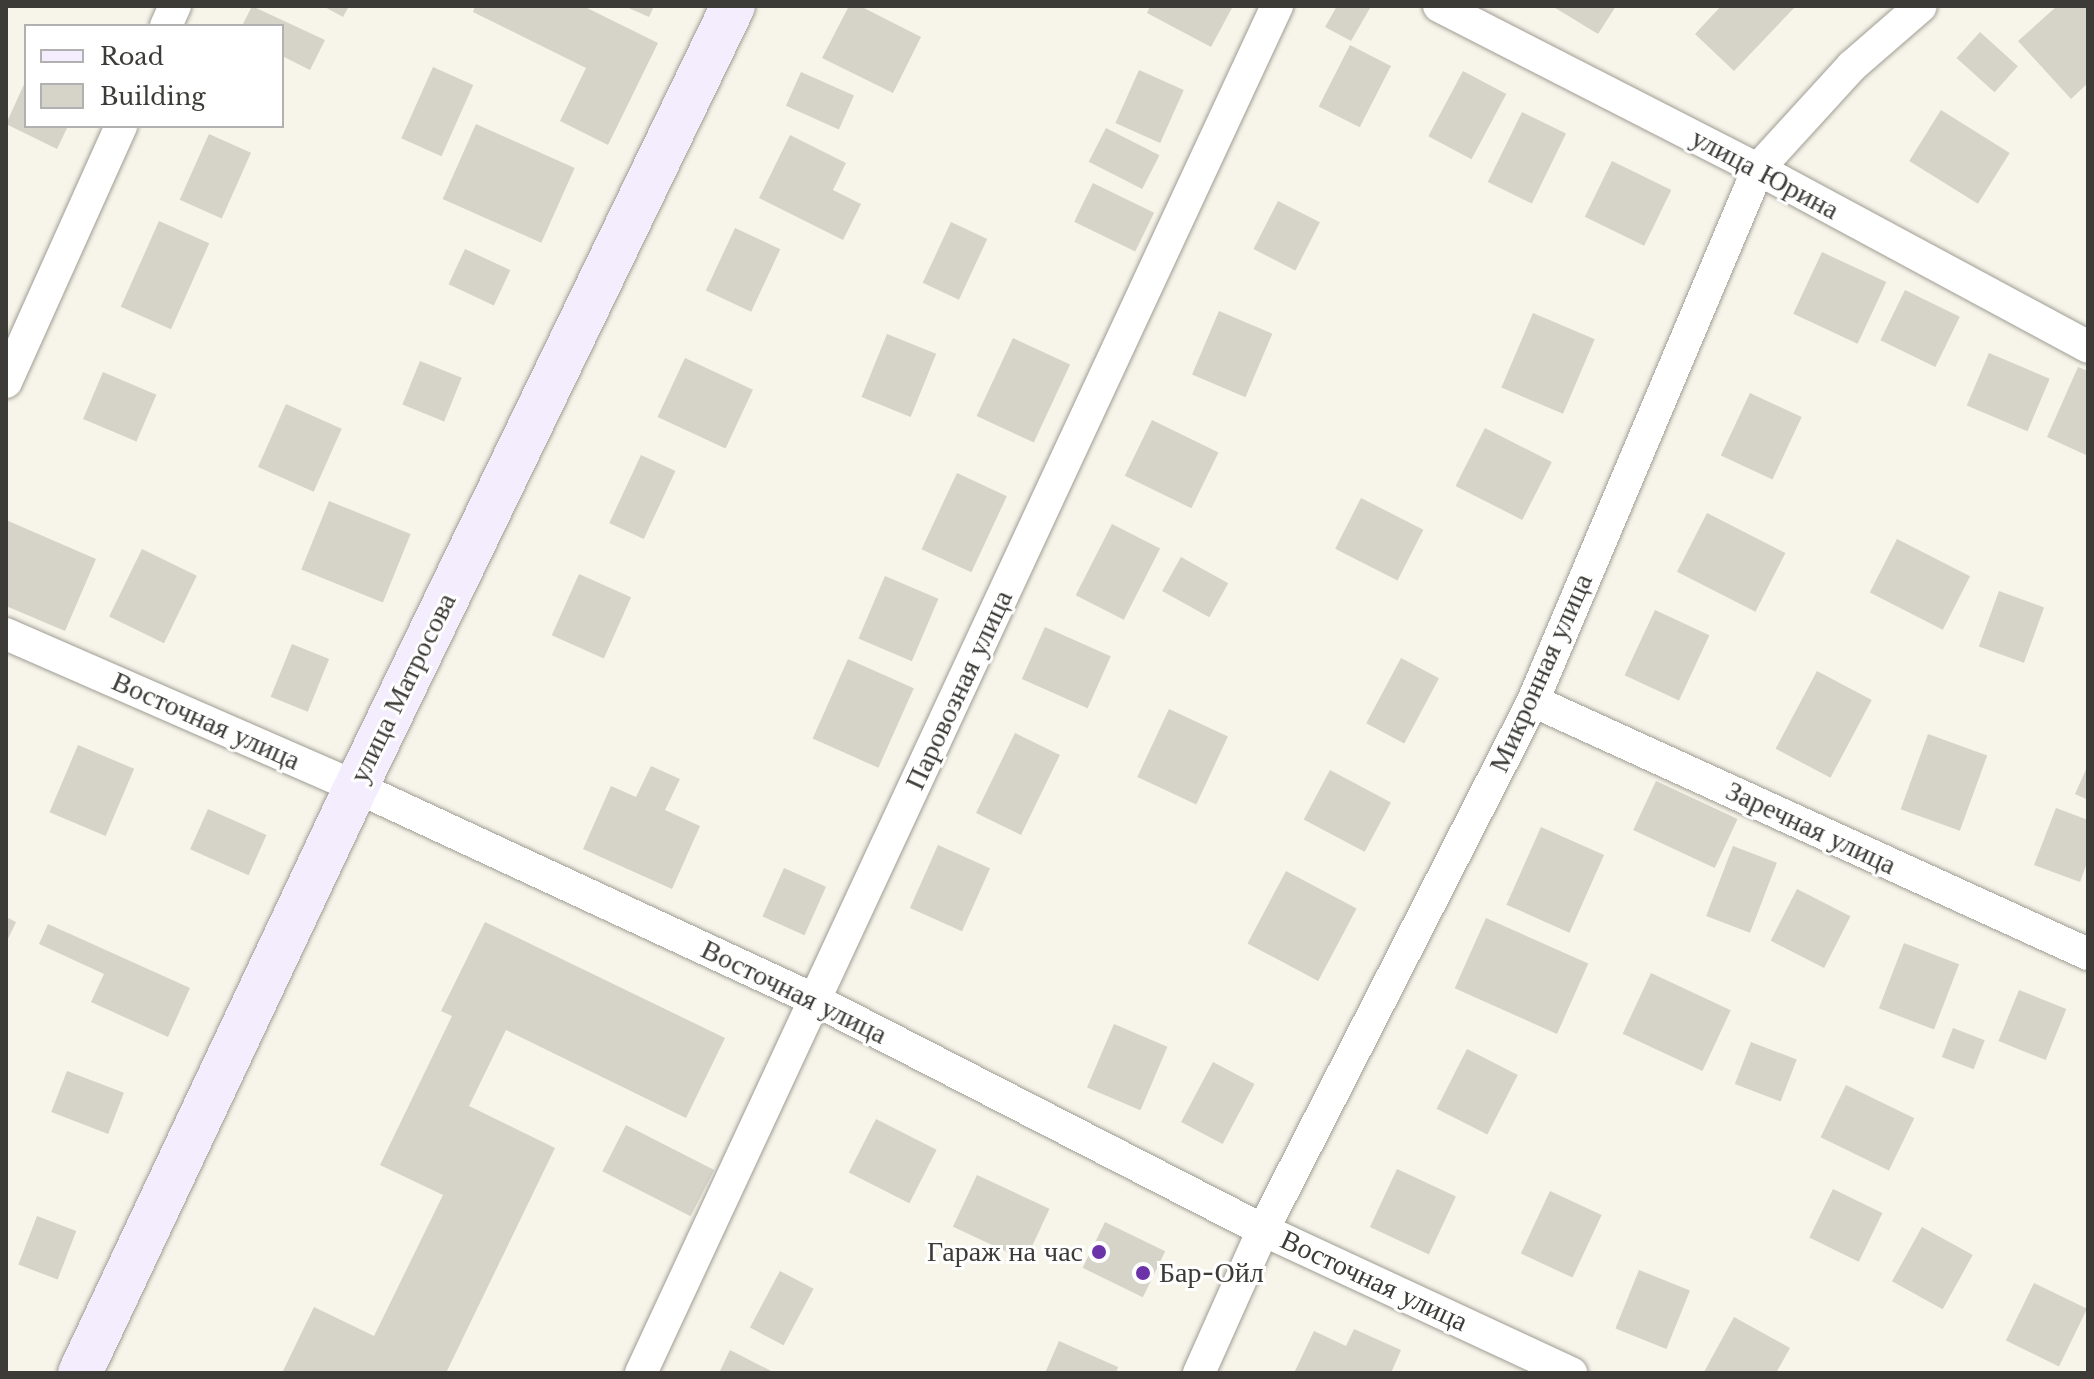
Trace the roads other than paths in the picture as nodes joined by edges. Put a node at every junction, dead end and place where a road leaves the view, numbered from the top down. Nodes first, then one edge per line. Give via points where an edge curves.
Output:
1 (733, 6) edge
2 (1277, 6) edge
3 (1439, 6) edge
4 (1921, 6) edge
5 (120, 128) edge
6 (1758, 169) junction
7 (2088, 347) edge
8 (6, 382) edge
9 (6, 634) edge
10 (1533, 701) junction
11 (356, 787) junction
12 (2088, 954) edge
13 (815, 1000) junction
14 (1263, 1230) junction
15 (80, 1373) edge
16 (641, 1373) edge
17 (1199, 1373) edge
18 (1571, 1373) edge

1 - 11 street, улица Матросова
2 - 13 street, Паровозная улица
3 - 6 street, улица Юрина
4 - 6 street, Микронная улица via 1852,66
5 - 8 street
6 - 7 street, улица Юрина
6 - 10 street, Микронная улица
9 - 11 street, Восточная улица
10 - 12 street, Заречная улица
10 - 14 street, Микронная улица
11 - 13 street, Восточная улица
11 - 15 street, улица Матросова
13 - 14 street, Восточная улица
13 - 16 street, Паровозная улица
14 - 17 street, Микронная улица
14 - 18 street, Восточная улица

